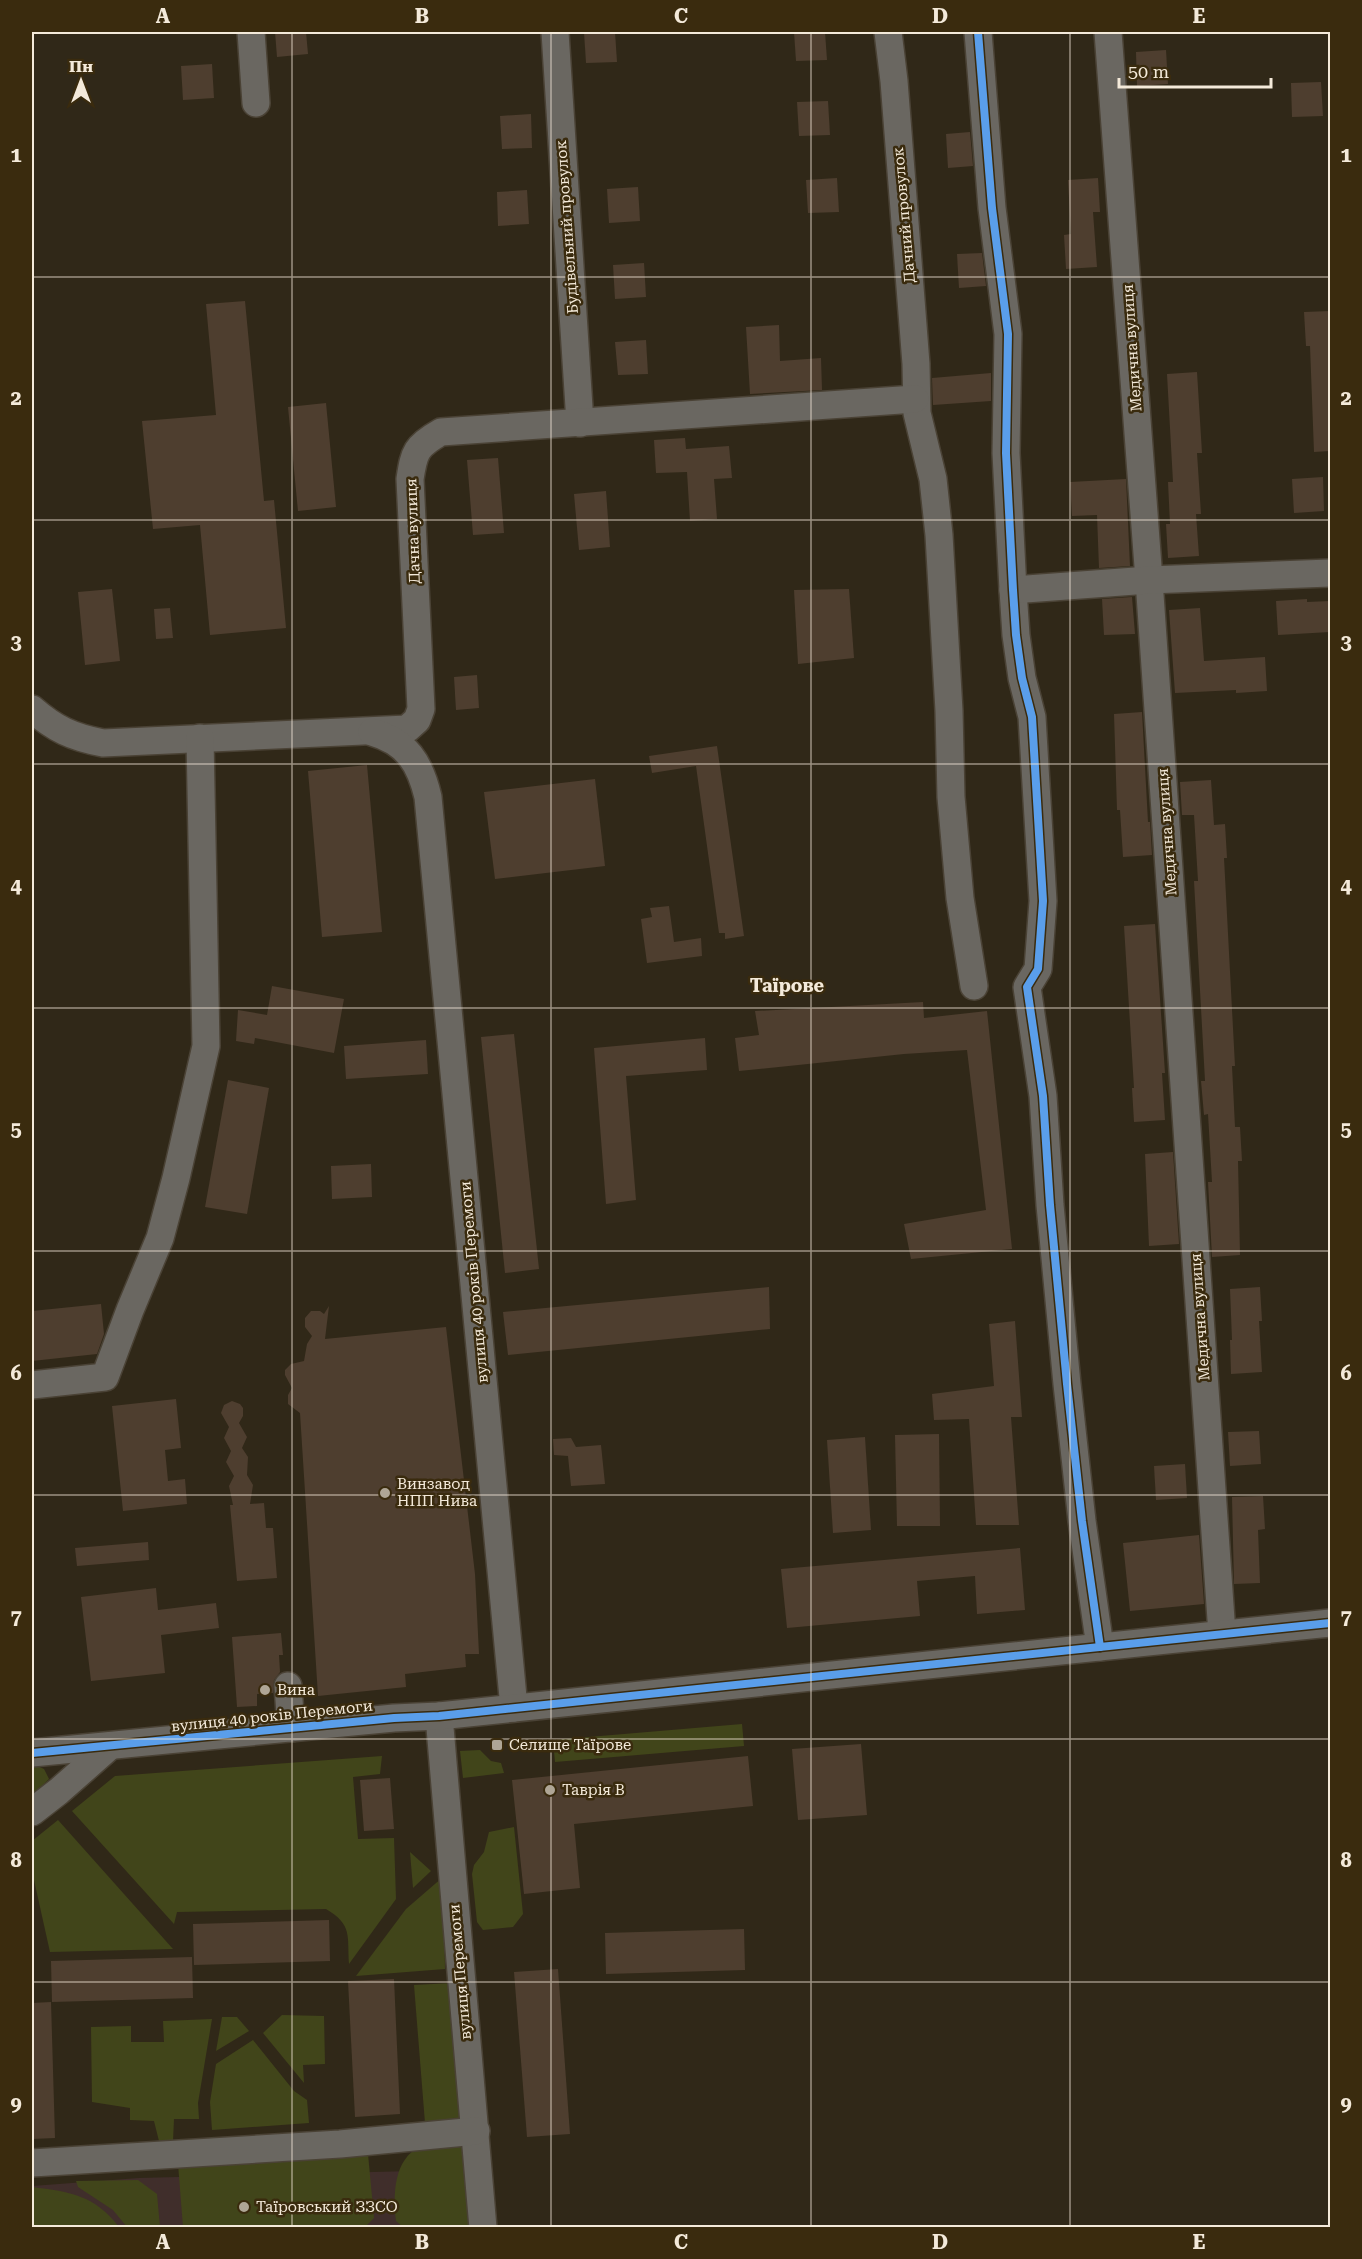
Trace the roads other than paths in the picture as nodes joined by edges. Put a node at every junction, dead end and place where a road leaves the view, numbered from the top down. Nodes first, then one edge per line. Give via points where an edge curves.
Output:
1 (251, 32) edge
2 (555, 32) edge
3 (888, 32) edge
4 (978, 32) edge
5 (1108, 32) edge
6 (256, 103) dead end
7 (915, 399) junction
8 (580, 423) junction
9 (1330, 573) edge
10 (1149, 580) junction
11 (1013, 590) junction
12 (32, 709) edge
13 (370, 731) junction
14 (200, 738) junction
15 (974, 986) dead end
16 (32, 1385) edge
17 (1330, 1623) edge
18 (1222, 1634) junction
19 (1100, 1647) junction
20 (288, 1686) dead end
21 (514, 1708) junction
22 (439, 1716) junction
23 (291, 1728) junction
24 (110, 1746) junction
25 (32, 1753) edge
26 (32, 1812) edge
27 (476, 2131) junction
28 (32, 2163) edge
29 (483, 2228) edge

1 - 6 street
2 - 8 street, Будівельний провулок
3 - 7 street, Дачний провулок via 916,364
4 - 11 street via 992,208 1008,333 1006,453
5 - 10 street, Медична вулиця
7 - 8 street, Дачна вулиця
7 - 15 street, Дачний провулок via 933,479 939,535 951,797 960,898
8 - 13 street, Дачна вулиця via 441,432 422,442 413,459 410,479 421,709 417,720 406,729
9 - 10 street
10 - 11 street
10 - 18 street, Медична вулиця
11 - 19 street via 1022,678 1032,717 1043,901 1038,969 1027,987 1043,1096 1082,1521
12 - 14 street, Дачна вулиця via 53,727 103,743
13 - 14 street, Дачна вулиця
13 - 21 street, вулиця 40 років Перемоги via 386,736 410,755 424,779 428,797
14 - 16 street via 206,1046 176,1178 160,1238 105,1377
17 - 18 street
18 - 19 street
19 - 21 street
20 - 23 street
21 - 22 street, вулиця 40 років Перемоги
22 - 23 street, вулиця 40 років Перемоги
22 - 27 street, вулиця Перемоги
23 - 24 street, вулиця 40 років Перемоги
24 - 25 street, вулиця 40 років Перемоги
24 - 26 street
27 - 28 street via 328,2145
27 - 29 street, вулиця Перемоги

